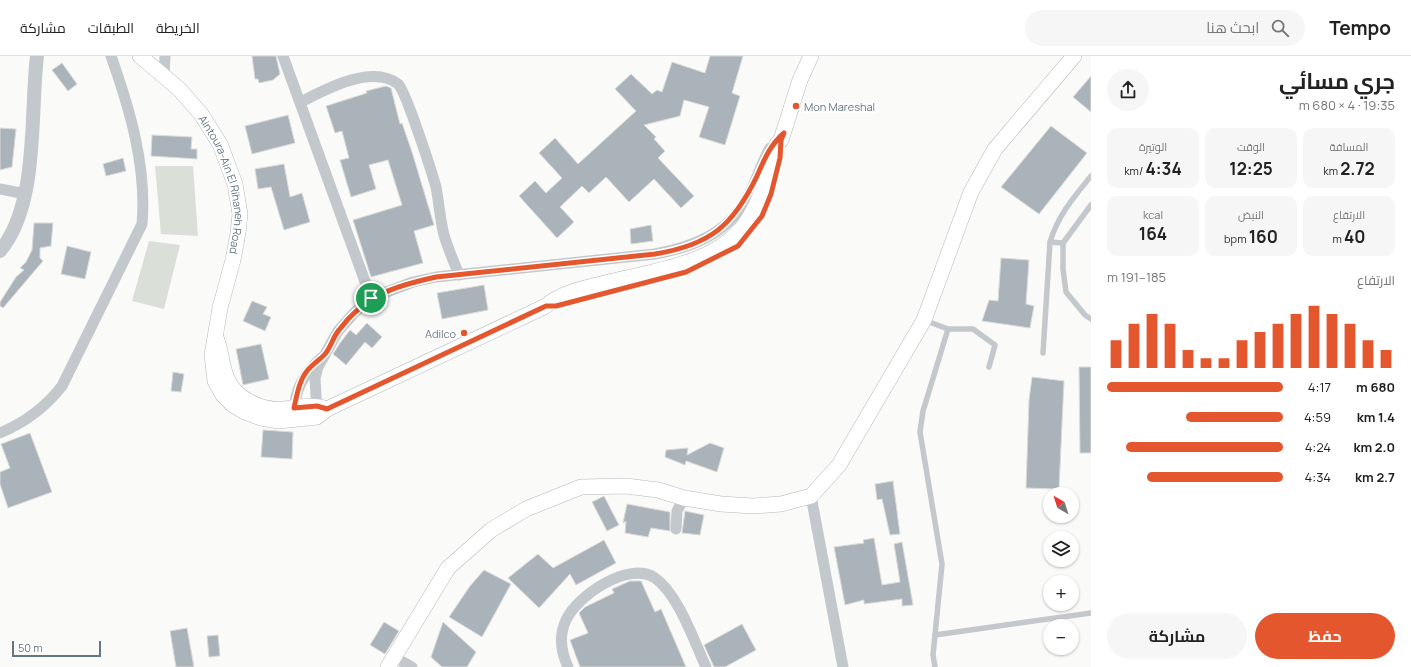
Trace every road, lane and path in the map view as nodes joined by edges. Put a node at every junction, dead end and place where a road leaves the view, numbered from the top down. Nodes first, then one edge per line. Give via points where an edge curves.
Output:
1 (37, 56) edge
2 (112, 56) edge
3 (140, 56) edge
4 (165, 56) edge
5 (284, 56) edge
6 (804, 56) edge
7 (811, 56) edge
8 (1074, 56) edge
9 (164, 76) junction
10 (800, 80) junction
11 (301, 102) junction
12 (782, 136) junction
13 (1091, 176) edge
14 (0, 189) edge
15 (25, 194) junction
16 (1091, 205) edge
17 (1050, 242) junction
18 (1063, 243) junction
19 (0, 251) edge
20 (459, 275) junction
21 (371, 298) junction
22 (1091, 319) edge
23 (924, 320) junction
24 (948, 329) junction
25 (326, 353) junction
26 (1043, 353) dead end
27 (989, 367) dead end
28 (320, 411) junction
29 (295, 414) junction
30 (0, 432) edge
31 (811, 496) junction
32 (684, 498) junction
33 (676, 529) dead end
34 (1091, 613) edge
35 (935, 635) junction
36 (391, 662) edge
37 (412, 667) edge
38 (568, 667) edge
39 (706, 667) edge
40 (843, 667) edge
41 (935, 667) edge

1 - 15 street via 30,166
2 - 30 street via 128,105 138,158 144,202 142,224 62,386 46,405 20,424
3 - 9 main road, Aintoura-Ain El Rihaneh Road
4 - 9 street
5 - 11 street
6 - 10 street
7 - 10 main road, Aintoura-Ain El Rihaneh Road
8 - 23 main road via 996,149 984,169 971,192
9 - 29 main road, Aintoura-Ain El Rihaneh Road via 201,114 220,144 235,184 240,214 234,260 220,308 212,355 215,380 223,395 233,405 261,418 279,421
10 - 12 main road, Aintoura-Ain El Rihaneh Road
11 - 20 street via 329,87 363,77 385,78 399,85 410,108 435,187 444,235
11 - 21 street
12 - 20 street via 775,140 769,149 738,212 711,236 693,245 655,254
12 - 28 main road, Aintoura-Ain El Rihaneh Road via 780,158 762,216 735,243 686,272 556,306 546,306
13 - 17 lane via 1061,214
14 - 15 street
15 - 19 street via 14,228
16 - 18 lane
17 - 18 lane
17 - 26 lane
18 - 22 lane via 1066,292
20 - 21 street via 413,282
21 - 25 street via 338,331
23 - 24 lane
23 - 31 main road via 840,465
24 - 27 lane via 973,329 995,345
24 - 35 lane via 923,411 920,432 942,564
25 - 28 street via 315,378
25 - 29 street via 301,380
28 - 29 main road, Aintoura-Ain El Rihaneh Road
31 - 32 main road via 781,504 753,506
31 - 40 street
32 - 33 street via 678,512
32 - 36 main road via 658,490 626,486 581,487 526,509 491,530 448,568
34 - 35 lane
35 - 41 lane
36 - 37 street
38 - 39 street via 562,652 561,640 566,619 590,592 617,577 646,573 668,590

